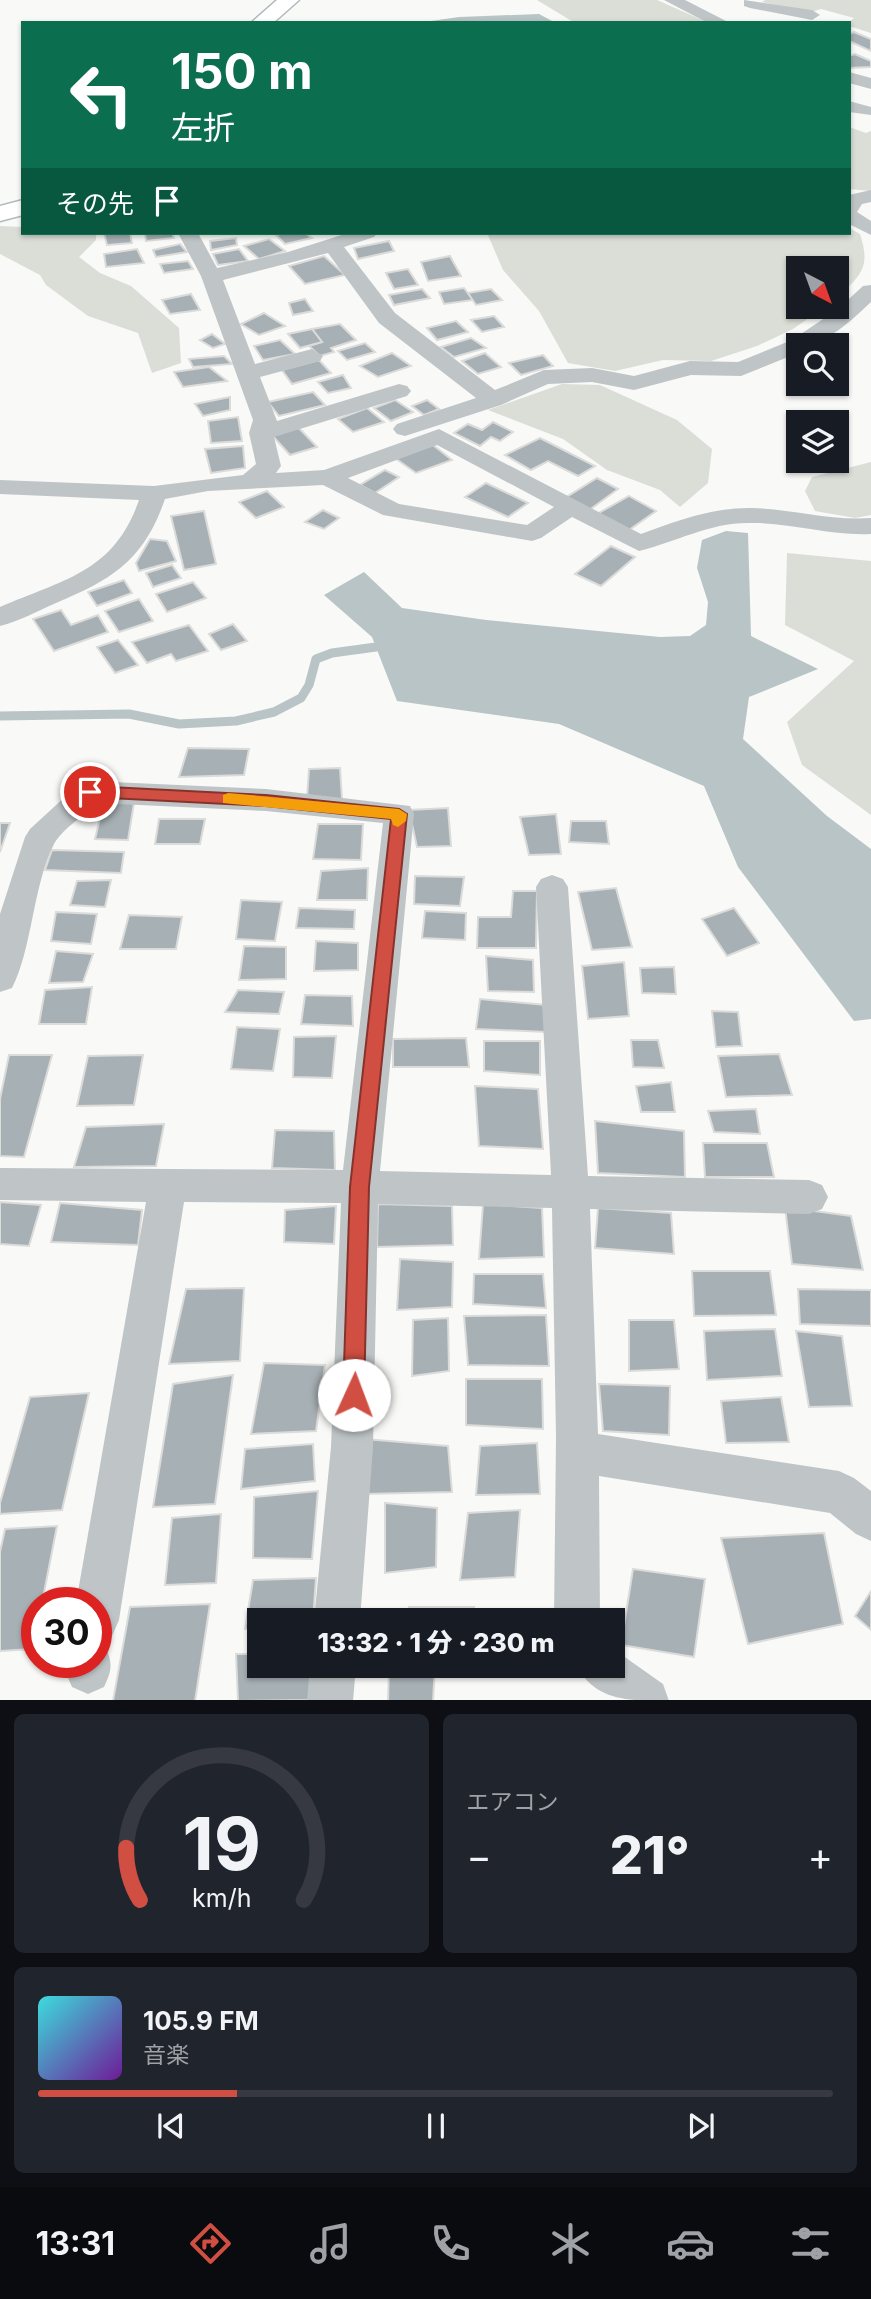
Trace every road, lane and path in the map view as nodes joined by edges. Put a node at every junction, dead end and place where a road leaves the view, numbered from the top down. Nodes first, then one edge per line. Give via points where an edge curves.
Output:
1 (289, 0) edge
2 (672, 0) edge
3 (751, 2) edge
4 (811, 15) dead end
5 (717, 20) edge
6 (263, 21) edge
7 (871, 196) edge
8 (851, 206) edge
9 (21, 207) edge
10 (0, 214) edge
11 (851, 217) edge
12 (871, 229) edge
13 (189, 235) edge
14 (362, 235) edge
15 (333, 246) junction
16 (211, 276) junction
17 (871, 291) edge
18 (817, 333) edge
19 (786, 350) edge
20 (312, 356) dead end
21 (249, 373) junction
22 (399, 391) dead end
23 (494, 400) junction
24 (261, 433) junction
25 (327, 477) junction
26 (248, 483) junction
27 (0, 487) edge
28 (154, 493) junction
29 (571, 507) junction
30 (871, 526) edge
31 (0, 617) edge
32 (552, 887) dead end
33 (0, 979) edge
34 (0, 1184) edge
35 (168, 1186) junction
36 (360, 1187) junction
37 (573, 1191) junction
38 (809, 1197) dead end
39 (580, 1452) junction
40 (871, 1519) edge
41 (101, 1587) edge
42 (338, 1608) edge
43 (577, 1608) edge
44 (616, 1678) edge
45 (646, 1700) edge

1 - 6 main road
2 - 5 street
3 - 4 street
3 - 5 street
7 - 8 street via 855,199
9 - 10 main road
11 - 12 street
13 - 16 street
14 - 15 street
15 - 16 street
15 - 23 street via 387,318
16 - 21 street
17 - 18 street
19 - 23 street via 741,369 690,368 634,383 592,375 544,377
20 - 21 street
21 - 24 street via 265,420
22 - 24 street
23 - 26 street
24 - 26 street via 269,466
25 - 26 street
25 - 29 street via 392,510 532,533
25 - 29 street via 439,436
26 - 28 street
27 - 28 street
28 - 31 street via 144,526 118,559
29 - 30 street via 639,543 711,520 748,515 845,529
32 - 37 street
33 - 36 street via 41,836 90,792 266,800 399,814
34 - 35 street
35 - 36 street
35 - 41 street
36 - 37 street
36 - 42 street via 352,1447
37 - 38 street
37 - 39 street
39 - 40 street via 839,1493
39 - 43 street
44 - 45 street

